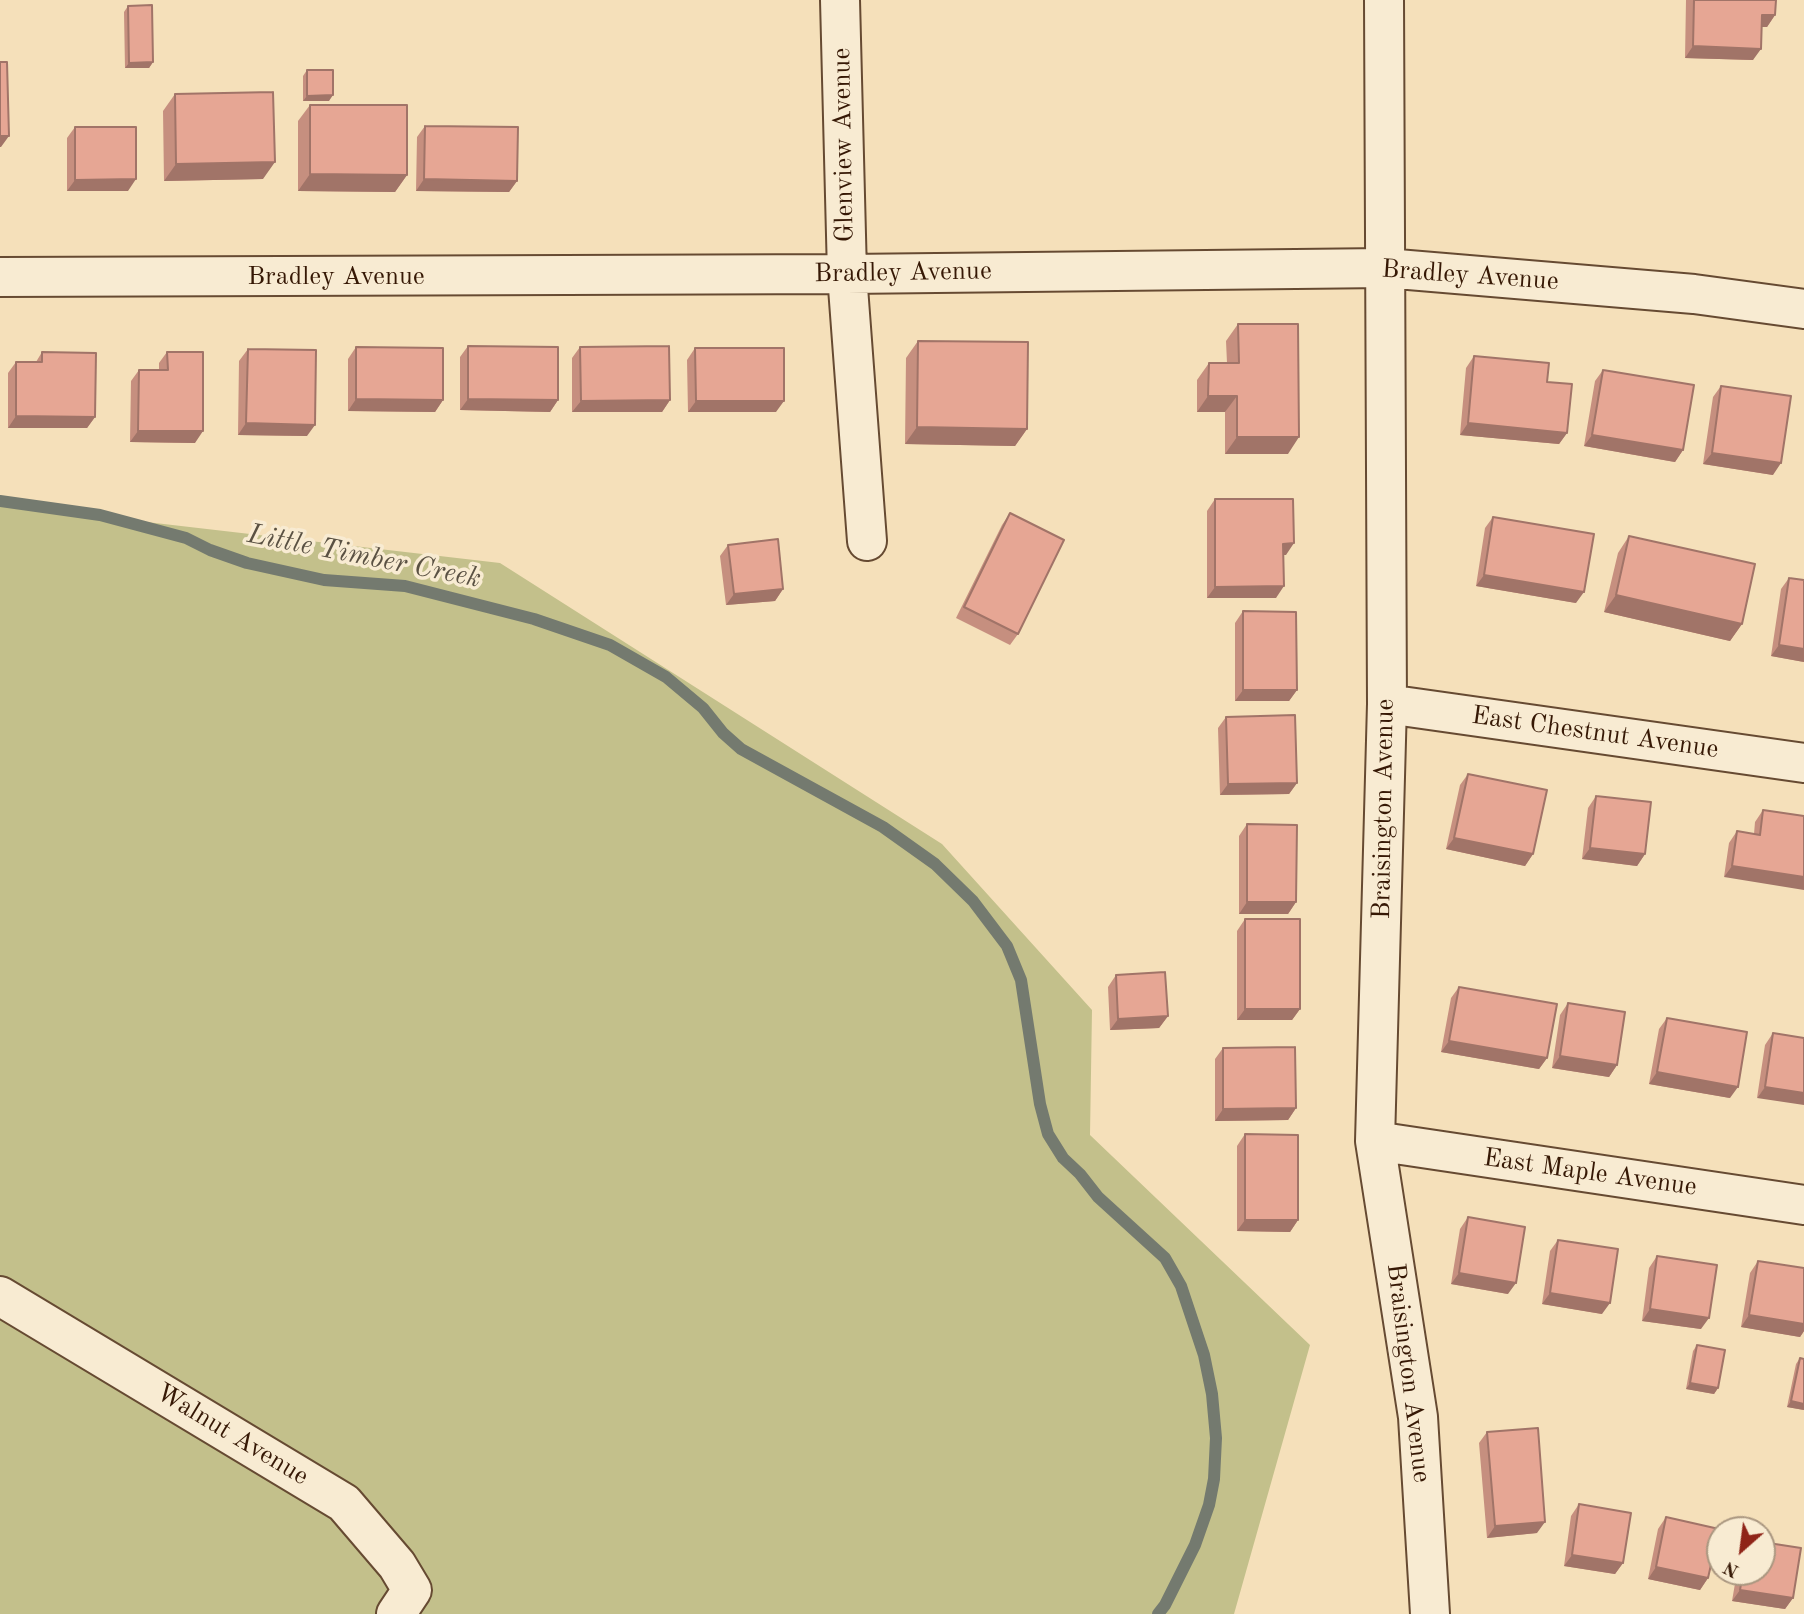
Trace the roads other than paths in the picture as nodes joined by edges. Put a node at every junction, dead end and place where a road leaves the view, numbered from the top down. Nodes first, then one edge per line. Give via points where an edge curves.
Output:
1 (840, 0) edge
2 (1384, 0) edge
3 (1385, 268) junction
4 (847, 274) junction
5 (0, 277) edge
6 (1804, 309) edge
7 (867, 541) dead end
8 (1387, 704) junction
9 (1804, 763) edge
10 (1375, 1141) junction
11 (1804, 1205) edge
12 (0, 1296) edge
13 (396, 1614) edge
14 (1430, 1614) edge

1 - 4 street, Glenview Avenue
2 - 3 street, Braisington Avenue
3 - 4 street, Bradley Avenue
3 - 6 street, Bradley Avenue via 1693,294
3 - 8 street, Braisington Avenue
4 - 5 street, Bradley Avenue
4 - 7 street, Glenview Avenue
8 - 9 street, East Chestnut Avenue
8 - 10 street, Braisington Avenue
10 - 11 street, East Maple Avenue
10 - 14 street, Braisington Avenue via 1418,1417
12 - 13 street, Walnut Avenue via 344,1503 397,1565 412,1590

